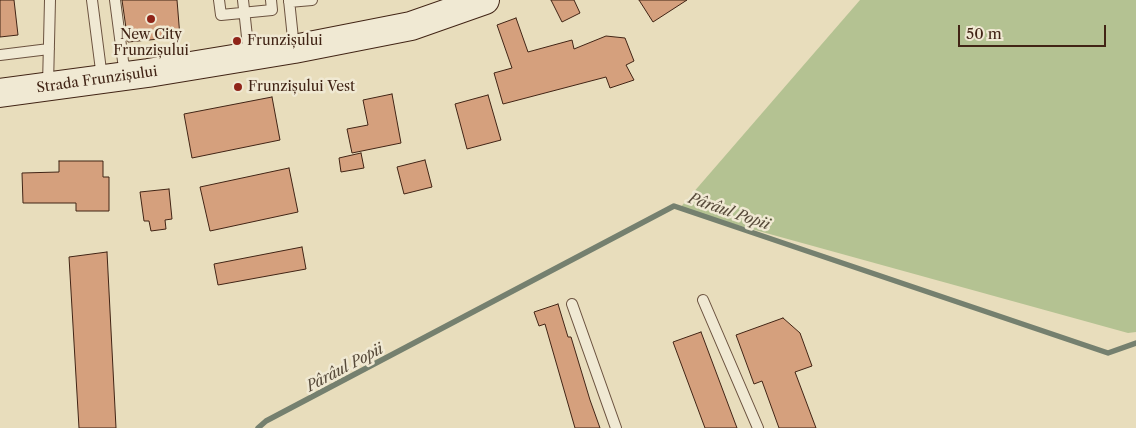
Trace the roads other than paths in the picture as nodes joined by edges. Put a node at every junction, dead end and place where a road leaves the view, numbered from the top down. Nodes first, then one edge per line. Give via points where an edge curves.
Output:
1 (50, 0) edge
2 (92, 0) edge
3 (116, 0) edge
4 (219, 0) edge
5 (244, 0) edge
6 (271, 0) edge
7 (312, 0) edge
8 (485, 0) edge
9 (289, 1) edge
10 (245, 13) junction
11 (49, 49) junction
12 (294, 49) junction
13 (0, 55) edge
14 (250, 56) junction
15 (115, 78) junction
16 (48, 86) junction
17 (0, 93) edge
18 (703, 300) dead end
19 (572, 304) dead end
20 (616, 428) edge
21 (758, 428) edge

1 - 11 lane
2 - 15 lane
3 - 15 lane via 123,61
4 - 10 lane via 221,15
5 - 10 lane
6 - 10 lane via 272,10
7 - 9 lane
8 - 12 main road, Strada Frunzișului via 411,26
9 - 12 lane
10 - 14 lane
11 - 13 lane
11 - 16 lane
12 - 14 main road, Strada Frunzișului
14 - 15 main road, Strada Frunzișului
15 - 16 main road, Strada Frunzișului
16 - 17 main road, Strada Frunzișului
18 - 21 lane
19 - 20 lane

